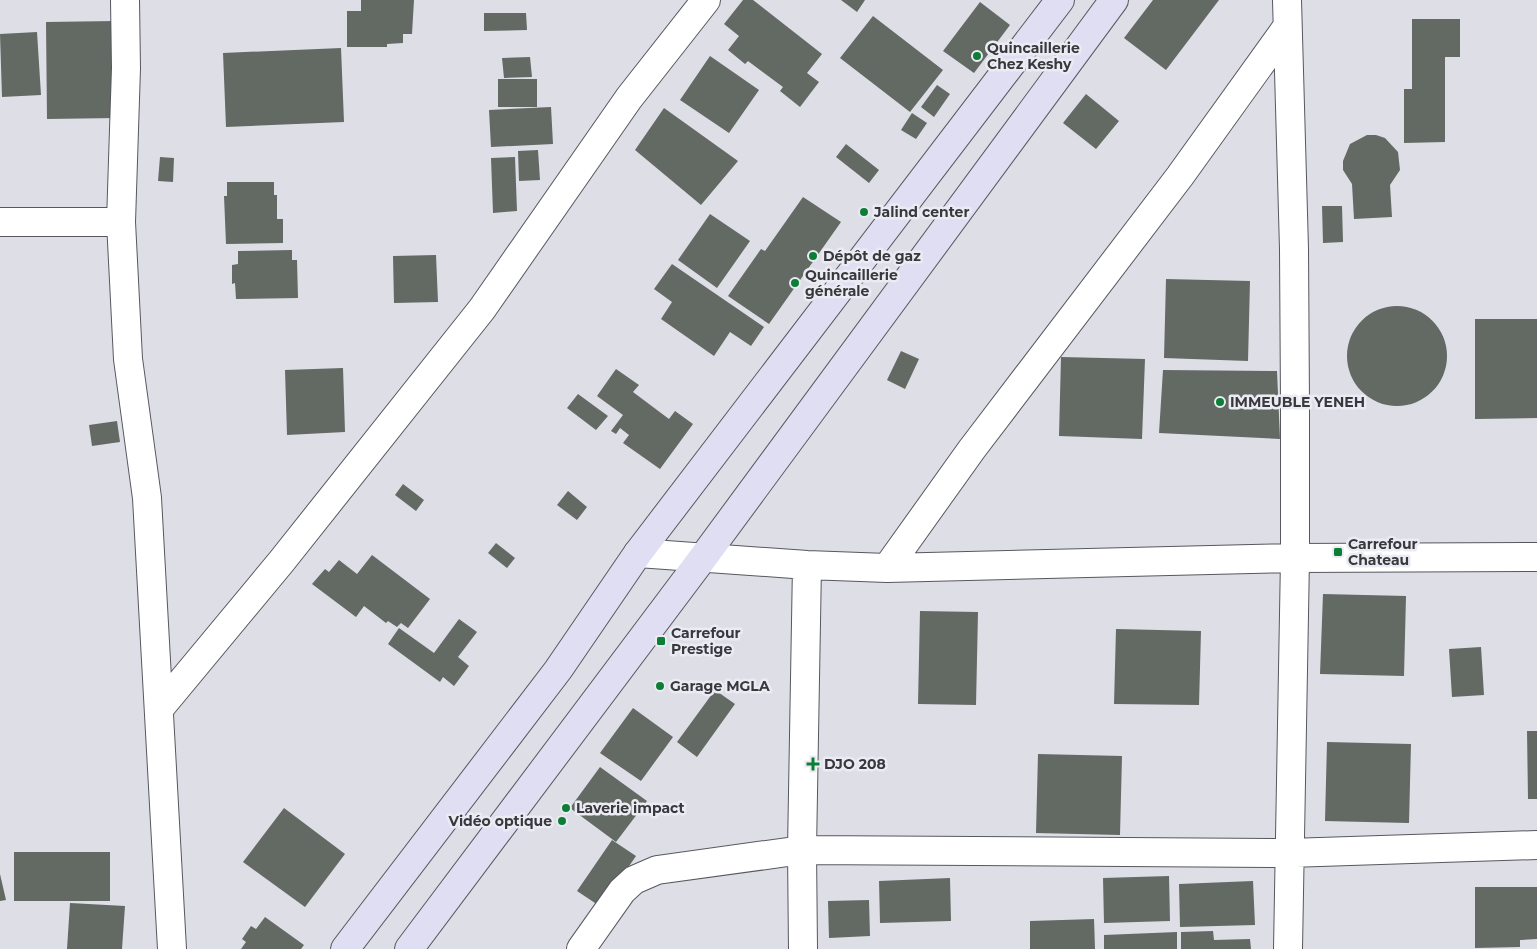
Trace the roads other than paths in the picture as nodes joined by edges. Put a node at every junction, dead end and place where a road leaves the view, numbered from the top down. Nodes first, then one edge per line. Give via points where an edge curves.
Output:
1 (124, 0) edge
2 (706, 0) edge
3 (1060, 0) edge
4 (1114, 0) edge
5 (1287, 0) edge
6 (1287, 27) junction
7 (0, 222) edge
8 (121, 222) junction
9 (638, 553) junction
10 (1295, 558) junction
11 (1537, 558) edge
12 (702, 559) junction
13 (807, 565) junction
14 (887, 568) junction
15 (159, 709) junction
16 (1537, 845) edge
17 (802, 850) junction
18 (1289, 853) junction
19 (172, 949) edge
20 (345, 949) edge
21 (408, 949) edge
22 (581, 949) edge
23 (804, 949) edge
24 (1288, 949) edge

1 - 8 street via 126,68
2 - 15 street via 630,98 482,309 281,562
3 - 9 main road
4 - 12 main road
5 - 6 street
6 - 10 street via 1294,249
6 - 14 street via 1180,176 972,449
7 - 8 street
8 - 15 street via 128,360 147,498
9 - 12 street
9 - 20 main road via 558,670
10 - 11 street
10 - 14 street
10 - 18 street
12 - 13 street
12 - 21 main road
13 - 14 street
13 - 17 street
15 - 19 street
16 - 18 street
17 - 18 street
17 - 22 street via 649,873 622,891
17 - 23 street
18 - 24 street

